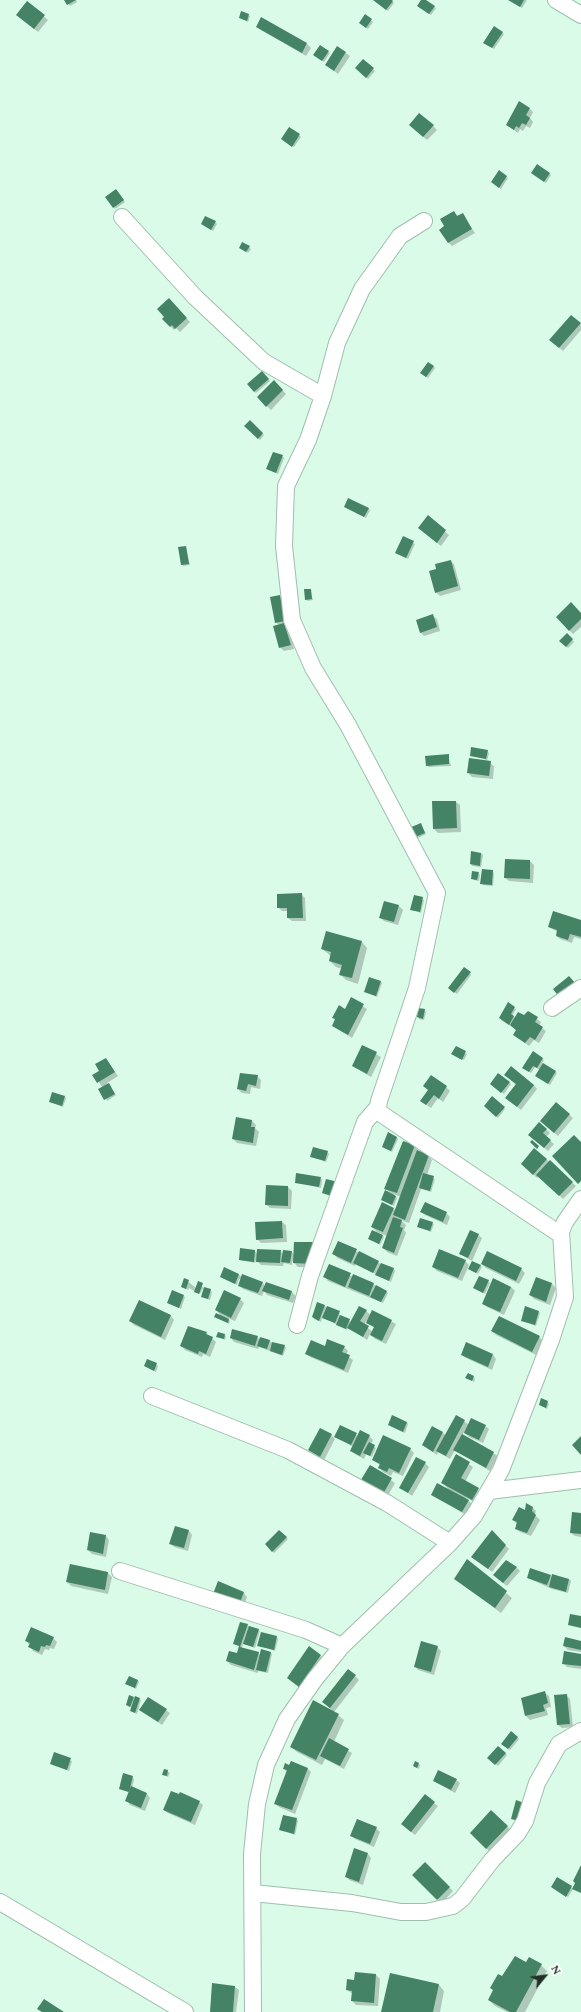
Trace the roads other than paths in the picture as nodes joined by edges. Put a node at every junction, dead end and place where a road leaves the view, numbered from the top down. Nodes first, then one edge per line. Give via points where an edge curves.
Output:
1 (556, 0) edge
2 (581, 16) edge
3 (122, 217) dead end
4 (424, 221) dead end
5 (323, 396) junction
6 (581, 988) edge
7 (552, 1008) dead end
8 (378, 1107) junction
9 (581, 1199) edge
10 (561, 1235) junction
11 (297, 1325) dead end
12 (152, 1396) dead end
13 (581, 1480) edge
14 (489, 1491) junction
15 (450, 1543) junction
16 (120, 1571) dead end
17 (342, 1646) junction
18 (581, 1731) edge
19 (253, 1893) junction
20 (0, 1902) edge
21 (185, 2012) edge
22 (253, 2012) edge

1 - 2 street
3 - 5 street via 195,297 264,362
4 - 5 street via 400,236 362,289 336,343
5 - 8 street via 308,440 286,486 284,546 292,620 313,668 348,725 437,893 417,988
6 - 7 street
8 - 10 street via 380,1113
8 - 11 street via 365,1122 310,1276
9 - 10 street via 565,1222
10 - 14 street via 565,1297 501,1470
12 - 15 street via 288,1450 387,1503
13 - 14 street
14 - 15 street via 474,1516
15 - 17 street
16 - 17 street via 306,1630
17 - 19 street via 287,1719 266,1765 256,1804 252,1854
18 - 19 street via 559,1744 537,1782 526,1821 462,1899 453,1906 426,1912 401,1912 352,1903
19 - 22 street
20 - 21 street

